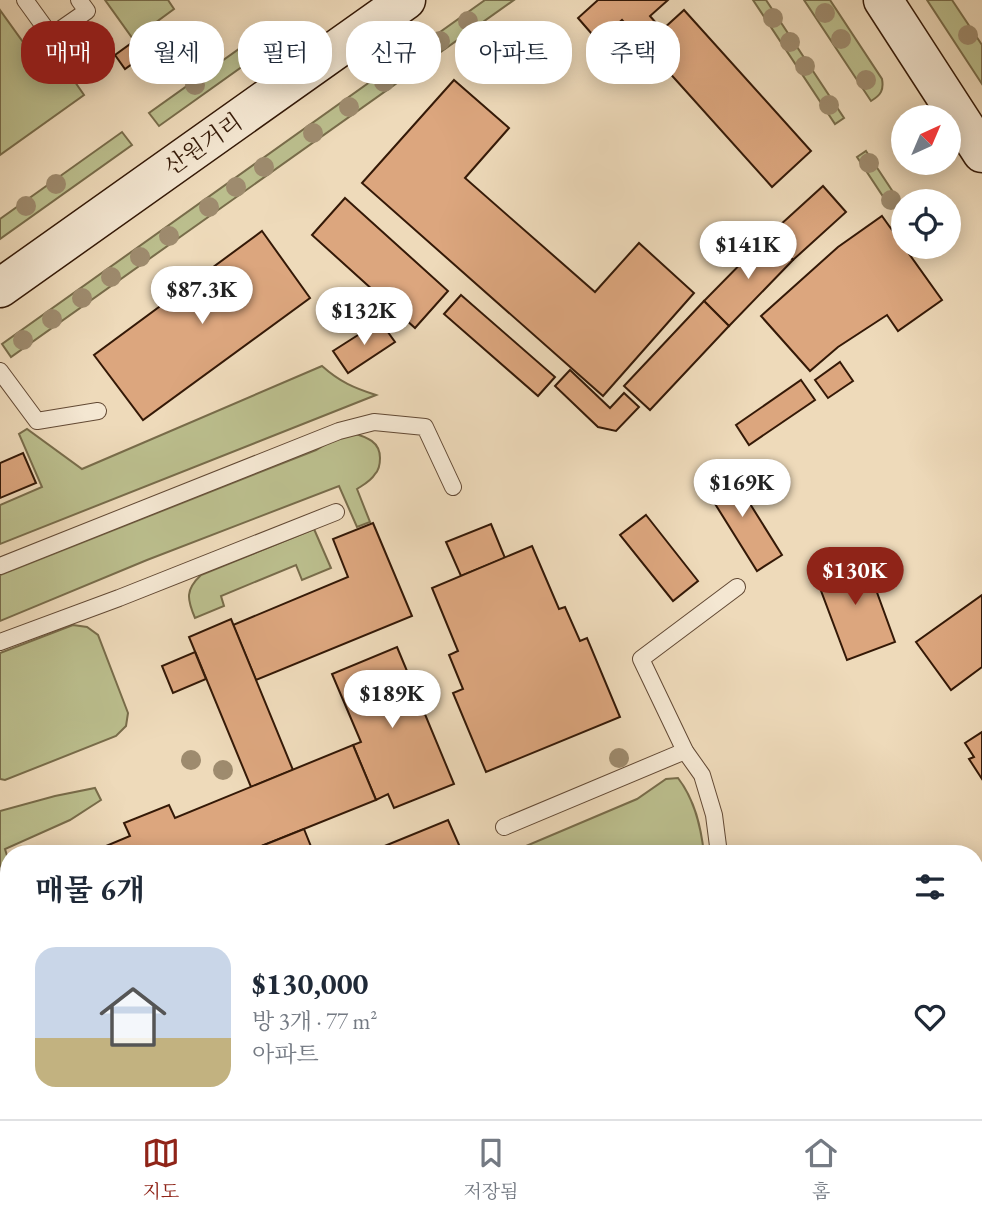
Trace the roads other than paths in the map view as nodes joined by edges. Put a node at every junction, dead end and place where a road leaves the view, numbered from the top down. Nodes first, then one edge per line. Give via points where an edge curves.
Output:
1 (25, 0) edge
2 (79, 0) edge
3 (406, 0) edge
4 (883, 0) edge
5 (982, 153) edge
6 (0, 288) edge
7 (0, 371) edge
8 (98, 411) dead end
9 (453, 487) dead end
10 (335, 512) dead end
11 (0, 566) edge
12 (737, 587) dead end
13 (0, 642) edge
14 (685, 751) junction
15 (505, 827) dead end
16 (718, 845) edge

1 - 2 lane via 51,36 87,11
3 - 6 main road, 산원거리
4 - 5 main road
7 - 8 lane via 37,421
9 - 11 lane via 425,427 374,422 339,430
10 - 13 lane
12 - 14 lane via 641,659
14 - 15 lane
14 - 16 lane via 702,775

